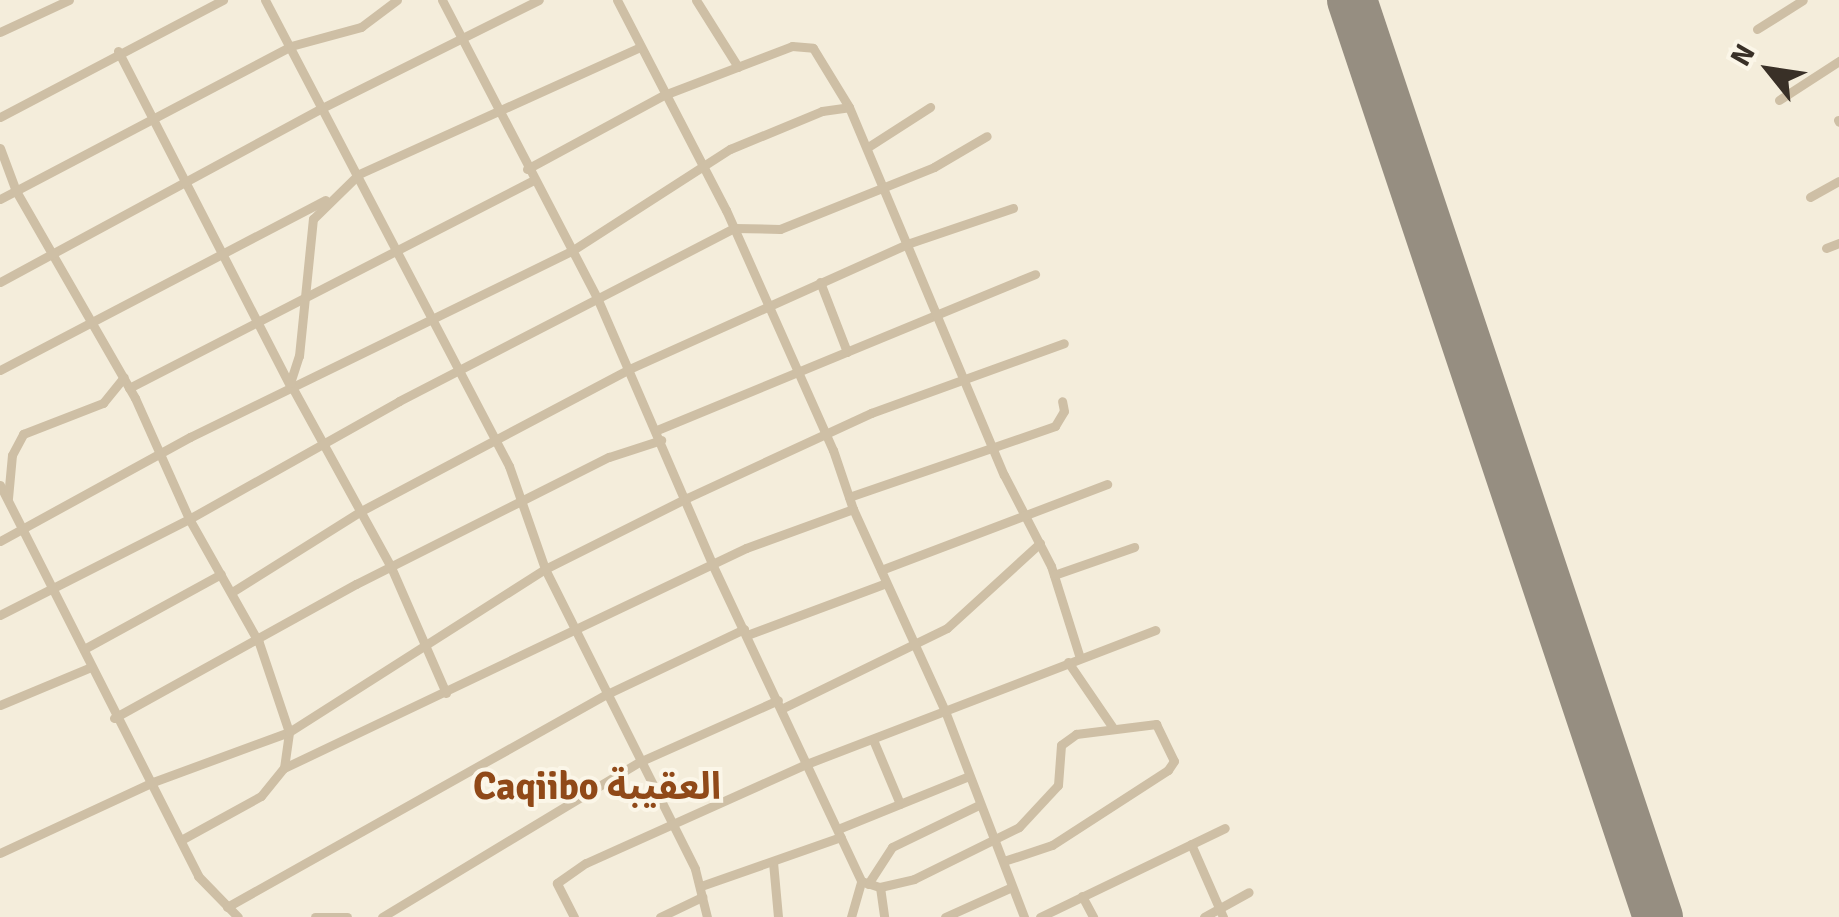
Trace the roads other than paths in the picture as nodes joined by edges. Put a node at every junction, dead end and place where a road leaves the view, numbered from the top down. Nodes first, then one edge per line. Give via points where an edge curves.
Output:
1 (69, 0) edge
2 (222, 0) edge
3 (265, 0) edge
4 (397, 0) edge
5 (442, 0) edge
6 (539, 0) edge
7 (617, 0) edge
8 (696, 0) edge
9 (1804, 0) edge
10 (1757, 29) dead end
11 (0, 32) edge
12 (462, 38) junction
13 (291, 46) junction
14 (640, 47) junction
15 (118, 51) junction
16 (1839, 61) edge
17 (738, 66) junction
18 (664, 95) junction
19 (1779, 100) dead end
20 (324, 106) junction
21 (848, 107) junction
22 (930, 107) dead end
23 (500, 114) junction
24 (0, 116) edge
25 (152, 119) junction
26 (987, 136) dead end
27 (868, 147) junction
28 (0, 148) edge
29 (701, 166) junction
30 (528, 169) junction
31 (359, 174) junction
32 (533, 180) junction
33 (1839, 181) edge
34 (183, 183) junction
35 (883, 184) junction
36 (16, 191) junction
37 (332, 196) junction
38 (1810, 197) dead end
39 (0, 200) edge
40 (1013, 208) dead end
41 (734, 228) junction
42 (1839, 242) edge
43 (906, 244) junction
44 (1826, 248) dead end
45 (573, 250) junction
46 (396, 251) junction
47 (52, 254) junction
48 (220, 257) junction
49 (1035, 274) dead end
50 (0, 282) edge
51 (820, 282) junction
52 (303, 298) junction
53 (598, 300) junction
54 (765, 306) junction
55 (937, 313) junction
56 (430, 320) junction
57 (254, 324) junction
58 (95, 325) junction
59 (1064, 343) dead end
60 (847, 352) junction
61 (799, 369) junction
62 (0, 370) edge
63 (628, 370) junction
64 (458, 373) junction
65 (124, 376) junction
66 (967, 380) junction
67 (130, 388) junction
68 (291, 388) junction
69 (1062, 401) dead end
70 (659, 435) junction
71 (828, 436) junction
72 (493, 437) junction
73 (328, 443) junction
74 (994, 448) junction
75 (156, 455) junction
76 (0, 484) edge
77 (1107, 484) dead end
78 (850, 497) junction
79 (687, 498) junction
80 (8, 501) junction
81 (522, 504) junction
82 (852, 509) junction
83 (361, 511) junction
84 (1025, 517) junction
85 (189, 519) junction
86 (24, 528) junction
87 (0, 541) edge
88 (1040, 544) junction
89 (1134, 548) dead end
90 (713, 566) junction
91 (391, 568) junction
92 (544, 569) junction
93 (881, 570) junction
94 (221, 574) junction
95 (1054, 574) junction
96 (886, 584) junction
97 (52, 589) junction
98 (232, 592) junction
99 (0, 615) edge
100 (1155, 630) dead end
101 (746, 632) junction
102 (574, 634) junction
103 (260, 643) junction
104 (425, 645) junction
105 (916, 646) junction
106 (84, 650) junction
107 (1080, 658) junction
108 (1068, 662) junction
109 (91, 666) junction
110 (446, 693) junction
111 (606, 695) junction
112 (780, 704) junction
113 (0, 705) edge
114 (944, 711) junction
115 (114, 718) junction
116 (1113, 728) junction
117 (289, 732) junction
118 (874, 742) junction
119 (639, 762) junction
120 (809, 763) junction
121 (284, 768) junction
122 (967, 778) junction
123 (153, 782) junction
124 (900, 804) junction
125 (979, 806) junction
126 (668, 826) junction
127 (1225, 828) dead end
128 (839, 833) junction
129 (181, 840) junction
130 (994, 840) junction
131 (1191, 844) junction
132 (0, 854) edge
133 (1004, 861) junction
134 (773, 862) junction
135 (864, 882) junction
136 (880, 887) junction
137 (1012, 887) junction
138 (701, 892) junction
139 (1250, 892) dead end
140 (1082, 896) junction
141 (227, 907) junction
142 (1220, 913) edge
143 (238, 917) edge
144 (315, 917) edge
145 (348, 917) edge
146 (382, 917) edge
147 (574, 917) edge
148 (660, 917) edge
149 (707, 917) edge
150 (778, 917) edge
151 (851, 917) edge
152 (884, 917) edge
153 (945, 917) edge
154 (1024, 917) edge
155 (1040, 917) edge
156 (1093, 917) edge
157 (1204, 917) edge

1 - 11 street
2 - 15 street
3 - 13 street
4 - 13 street via 350,32 318,34
5 - 12 street
6 - 12 street
7 - 14 street
8 - 17 street
9 - 10 street
12 - 20 street
12 - 23 street
13 - 20 street
13 - 25 street
14 - 18 street
14 - 23 street
15 - 24 street
15 - 25 street
16 - 19 street
17 - 18 street
17 - 21 street via 807,45
18 - 29 street
18 - 30 street
20 - 31 street
20 - 34 street
21 - 27 street
21 - 29 street via 798,120
22 - 27 street
23 - 30 street
23 - 31 street
25 - 34 street
25 - 36 street
26 - 35 street via 934,167
27 - 35 street
28 - 36 street
29 - 41 street
29 - 45 street
30 - 32 street
31 - 37 street
31 - 46 street
32 - 45 street
32 - 46 street
33 - 38 street
34 - 47 street
34 - 48 street
35 - 41 street via 780,229
35 - 43 street
36 - 39 street
36 - 47 street
37 - 48 street
37 - 52 street via 313,219
40 - 43 street
41 - 53 street
41 - 54 street
42 - 44 street
43 - 51 street
43 - 55 street
45 - 53 street
45 - 56 street
46 - 52 street
46 - 56 street
47 - 50 street
47 - 58 street
48 - 57 street
48 - 58 street
49 - 55 street
51 - 54 street
51 - 60 street
52 - 57 street
52 - 68 street
53 - 63 street
53 - 64 street
54 - 61 street
54 - 63 street
55 - 60 street
55 - 66 street
56 - 64 street
56 - 68 street
57 - 67 street
57 - 68 street
58 - 62 street
58 - 65 street
59 - 66 street
60 - 61 street
61 - 70 street
61 - 71 street
63 - 70 street
63 - 72 street
64 - 72 street
64 - 73 street
65 - 67 street
65 - 80 street via 103,403 23,434 11,462
66 - 71 street via 871,413
66 - 74 street
67 - 75 street
68 - 73 street
68 - 75 street
69 - 74 street via 1055,426
70 - 79 street
70 - 81 street
71 - 78 street
71 - 79 street
72 - 81 street
72 - 83 street
73 - 83 street
73 - 85 street
74 - 78 street
74 - 84 street
75 - 85 street
75 - 86 street
76 - 80 street
77 - 84 street
78 - 82 street
79 - 90 street
79 - 92 street
80 - 86 street
81 - 91 street
81 - 92 street
82 - 90 street
82 - 93 street
83 - 91 street
83 - 98 street
84 - 88 street
84 - 93 street
85 - 94 street
85 - 97 street
86 - 87 street
86 - 97 street
88 - 95 street
88 - 105 street via 1013,562 966,613
89 - 95 street
90 - 101 street
90 - 102 street
91 - 103 street
91 - 104 street
92 - 102 street
92 - 104 street
93 - 96 street
94 - 98 street
94 - 106 street
95 - 107 street
96 - 101 street
96 - 105 street
97 - 99 street
97 - 106 street
98 - 103 street
100 - 107 street
101 - 111 street
101 - 112 street
102 - 110 street
102 - 111 street
103 - 115 street
103 - 117 street
104 - 110 street
104 - 117 street
105 - 112 street
105 - 114 street
106 - 109 street
107 - 108 street
108 - 114 street
108 - 116 street
109 - 113 street
109 - 115 street
110 - 121 street
111 - 119 street
111 - 141 street
112 - 119 street
112 - 120 street
114 - 118 street
114 - 122 street
115 - 123 street
116 - 130 street via 1066,740 1050,798
116 - 133 street via 1156,724 1172,766 1052,844
117 - 121 street
117 - 123 street
118 - 120 street
118 - 124 street
119 - 126 street
119 - 146 street
120 - 126 street
120 - 128 street
121 - 129 street via 261,796
122 - 124 street
122 - 125 street
123 - 129 street
123 - 132 street
124 - 128 street
125 - 130 street
125 - 135 street via 892,847
126 - 138 street
126 - 147 street via 560,878 558,890
127 - 131 street
128 - 134 street
128 - 135 street
129 - 141 street via 206,888
130 - 133 street
130 - 136 street via 922,876
131 - 140 street
131 - 142 street
133 - 137 street
134 - 138 street
134 - 150 street
135 - 136 street
135 - 151 street
136 - 152 street
137 - 153 street
137 - 154 street
138 - 148 street
138 - 149 street
139 - 142 street
140 - 155 street
140 - 156 street
141 - 143 street
142 - 157 street
144 - 145 street

